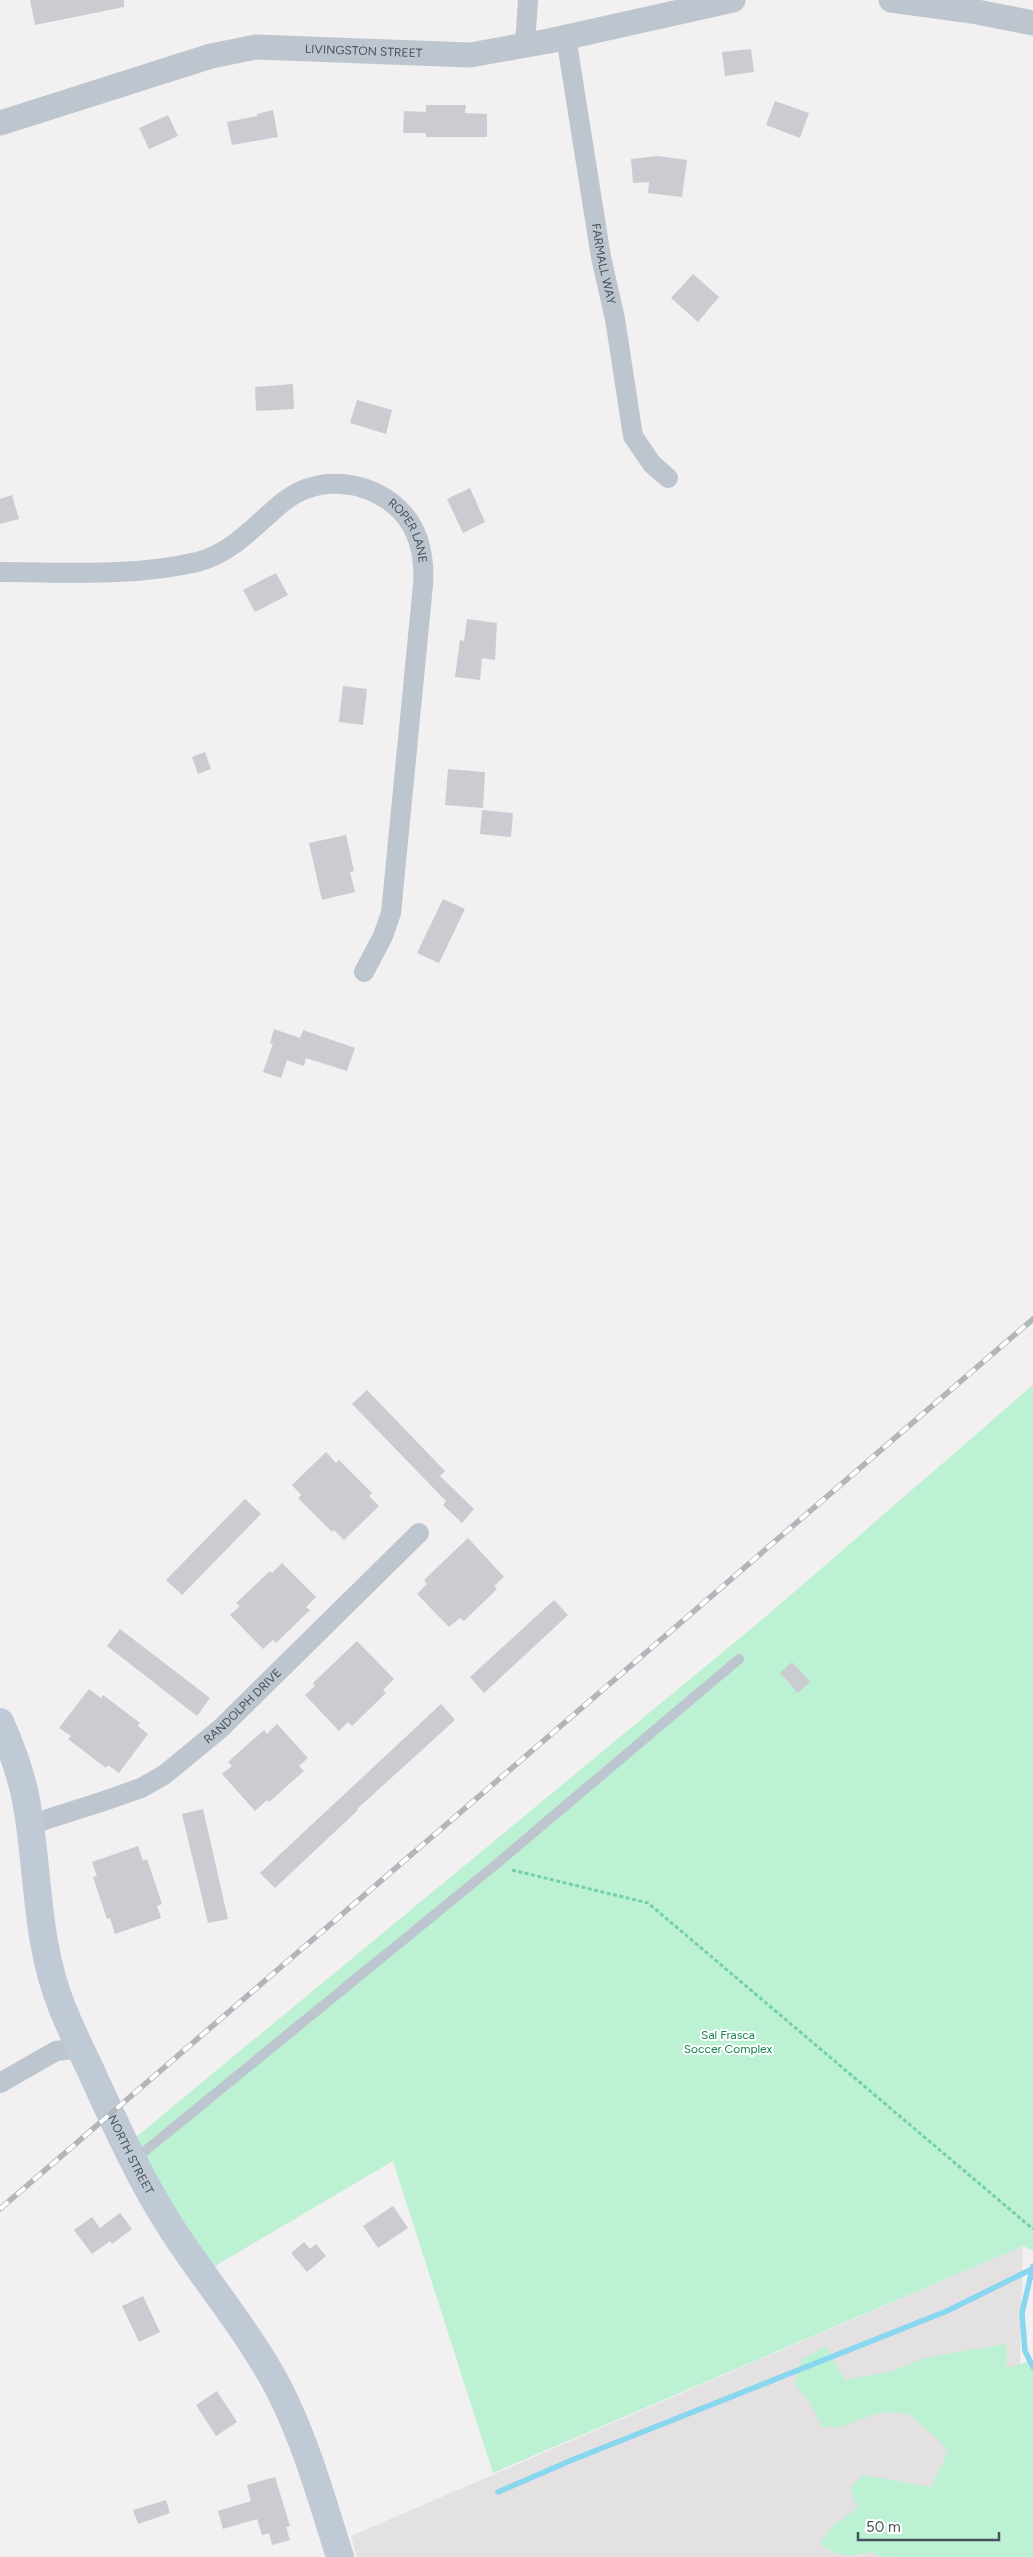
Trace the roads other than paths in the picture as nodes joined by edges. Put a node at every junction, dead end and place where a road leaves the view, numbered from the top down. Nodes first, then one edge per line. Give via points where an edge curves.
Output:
1 (528, 0) edge
2 (733, 0) edge
3 (891, 0) edge
4 (1033, 23) edge
5 (566, 37) junction
6 (525, 45) junction
7 (0, 123) edge
8 (668, 478) dead end
9 (0, 572) edge
10 (364, 972) dead end
11 (419, 1533) dead end
12 (739, 1659) dead end
13 (0, 1722) edge
14 (29, 1825) junction
15 (80, 2048) junction
16 (0, 2083) edge
17 (133, 2161) junction
18 (340, 2557) edge

1 - 6 street
2 - 5 street, LIVINGSTON STREET
3 - 4 street
5 - 6 street, LIVINGSTON STREET
5 - 8 street, FARMALL WAY via 633,436 652,464
6 - 7 street, LIVINGSTON STREET via 470,55 256,47 201,59
9 - 10 street, ROPER LANE via 127,571 199,562 242,539 284,501 315,486 350,484 382,496 396,506 412,526 422,550 423,585 391,913
11 - 14 street, RANDOLPH DRIVE via 220,1729 164,1775 114,1798
12 - 17 lane via 494,1866
13 - 14 main road, NORTH STREET via 14,1756 26,1799
14 - 15 main road, NORTH STREET via 50,1973
15 - 16 street via 56,2051
15 - 17 main road, NORTH STREET
17 - 18 main road, NORTH STREET via 169,2225 260,2354 279,2390 318,2483

